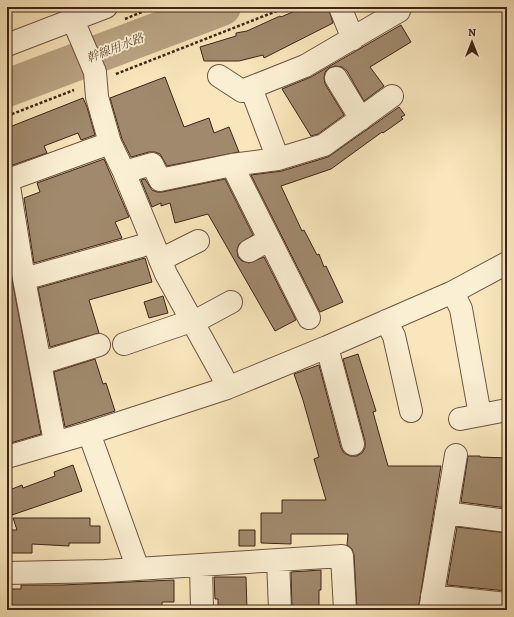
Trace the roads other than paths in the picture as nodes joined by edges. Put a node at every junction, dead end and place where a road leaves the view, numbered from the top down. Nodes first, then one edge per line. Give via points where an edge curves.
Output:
1 (340, 7) edge
2 (102, 8) edge
3 (399, 12) dead end
4 (73, 20) junction
5 (353, 39) junction
6 (7, 45) edge
7 (219, 76) dead end
8 (336, 78) dead end
9 (251, 88) junction
10 (392, 96) dead end
11 (361, 118) junction
12 (110, 143) junction
13 (278, 159) junction
14 (232, 165) junction
15 (124, 172) junction
16 (8, 180) edge
17 (269, 240) junction
18 (198, 242) dead end
19 (141, 246) dead end
20 (249, 251) dead end
21 (160, 260) junction
22 (507, 263) edge
23 (24, 279) junction
24 (453, 292) junction
25 (231, 302) dead end
26 (309, 318) dead end
27 (386, 321) junction
28 (191, 322) junction
29 (124, 344) dead end
30 (99, 345) dead end
31 (327, 347) junction
32 (40, 363) junction
33 (227, 388) junction
34 (412, 410) dead end
35 (507, 410) edge
36 (89, 433) junction
37 (55, 442) junction
38 (353, 444) dead end
39 (456, 455) dead end
40 (7, 457) edge
41 (446, 513) junction
42 (507, 521) edge
43 (278, 560) junction
44 (201, 565) junction
45 (138, 569) junction
46 (7, 573) edge
47 (431, 603) edge
48 (507, 604) edge
49 (202, 610) edge
50 (280, 610) edge
51 (345, 610) edge

1 - 5 street
2 - 4 street
3 - 5 street
4 - 6 street
4 - 12 street via 95,77
5 - 9 street via 305,66
7 - 9 street via 242,91
8 - 11 street
9 - 13 street
10 - 11 street
11 - 13 street via 324,145
12 - 15 street
12 - 16 street
13 - 14 street
14 - 15 street via 160,180 152,164
14 - 17 street
15 - 21 street
16 - 23 street
17 - 20 street
17 - 26 street
18 - 21 street
19 - 23 street
21 - 28 street
22 - 24 street
23 - 32 street
24 - 27 street
24 - 35 street via 461,309 470,417
25 - 28 street
27 - 31 street
27 - 34 street via 394,336
28 - 29 street
28 - 33 street
30 - 32 street
31 - 33 street
31 - 38 street
32 - 37 street
33 - 36 street
36 - 37 street
36 - 45 street
37 - 40 street
39 - 41 street
41 - 42 street
41 - 47 street
43 - 44 street
43 - 50 street
43 - 51 street via 342,556
44 - 45 street
44 - 49 street
45 - 46 street
47 - 48 street

